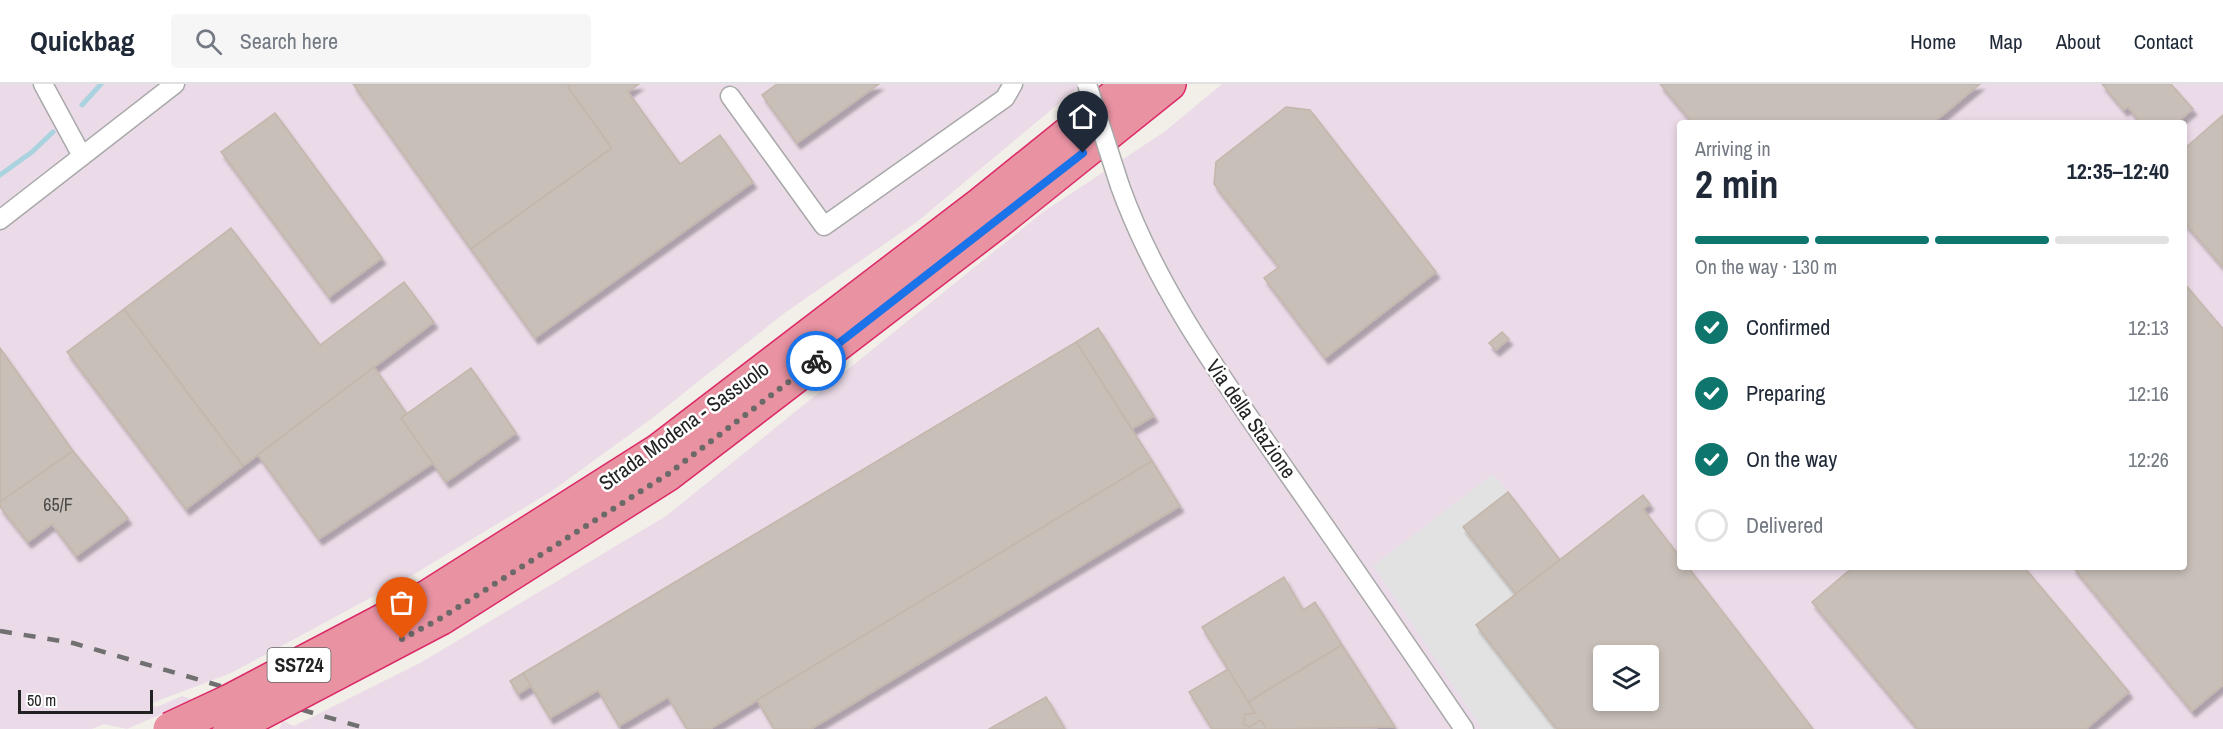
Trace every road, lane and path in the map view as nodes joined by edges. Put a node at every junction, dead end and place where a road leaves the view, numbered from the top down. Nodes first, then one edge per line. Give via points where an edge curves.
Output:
1 (43, 84) edge
2 (176, 84) edge
3 (1013, 84) edge
4 (1087, 84) edge
5 (1130, 84) edge
6 (1168, 84) edge
7 (730, 96) dead end
8 (82, 156) junction
9 (0, 220) edge
10 (433, 608) junction
11 (170, 729) edge
12 (230, 729) edge
13 (1464, 729) edge

1 - 8 street
2 - 8 street
3 - 7 street via 1005,98 824,226
4 - 13 street, Via della Stazione, bridge via 1129,211 1172,298 1215,368
5 - 10 highway, Strada Modena - Sassuolo / SS724 via 981,204 658,451
6 - 10 highway, Strada Modena - Sassuolo / SS724 via 997,222 668,474
8 - 9 street
10 - 11 highway, Strada Modena - Sassuolo / SS724, bridge
10 - 12 highway, Strada Modena - Sassuolo / SS724, bridge

